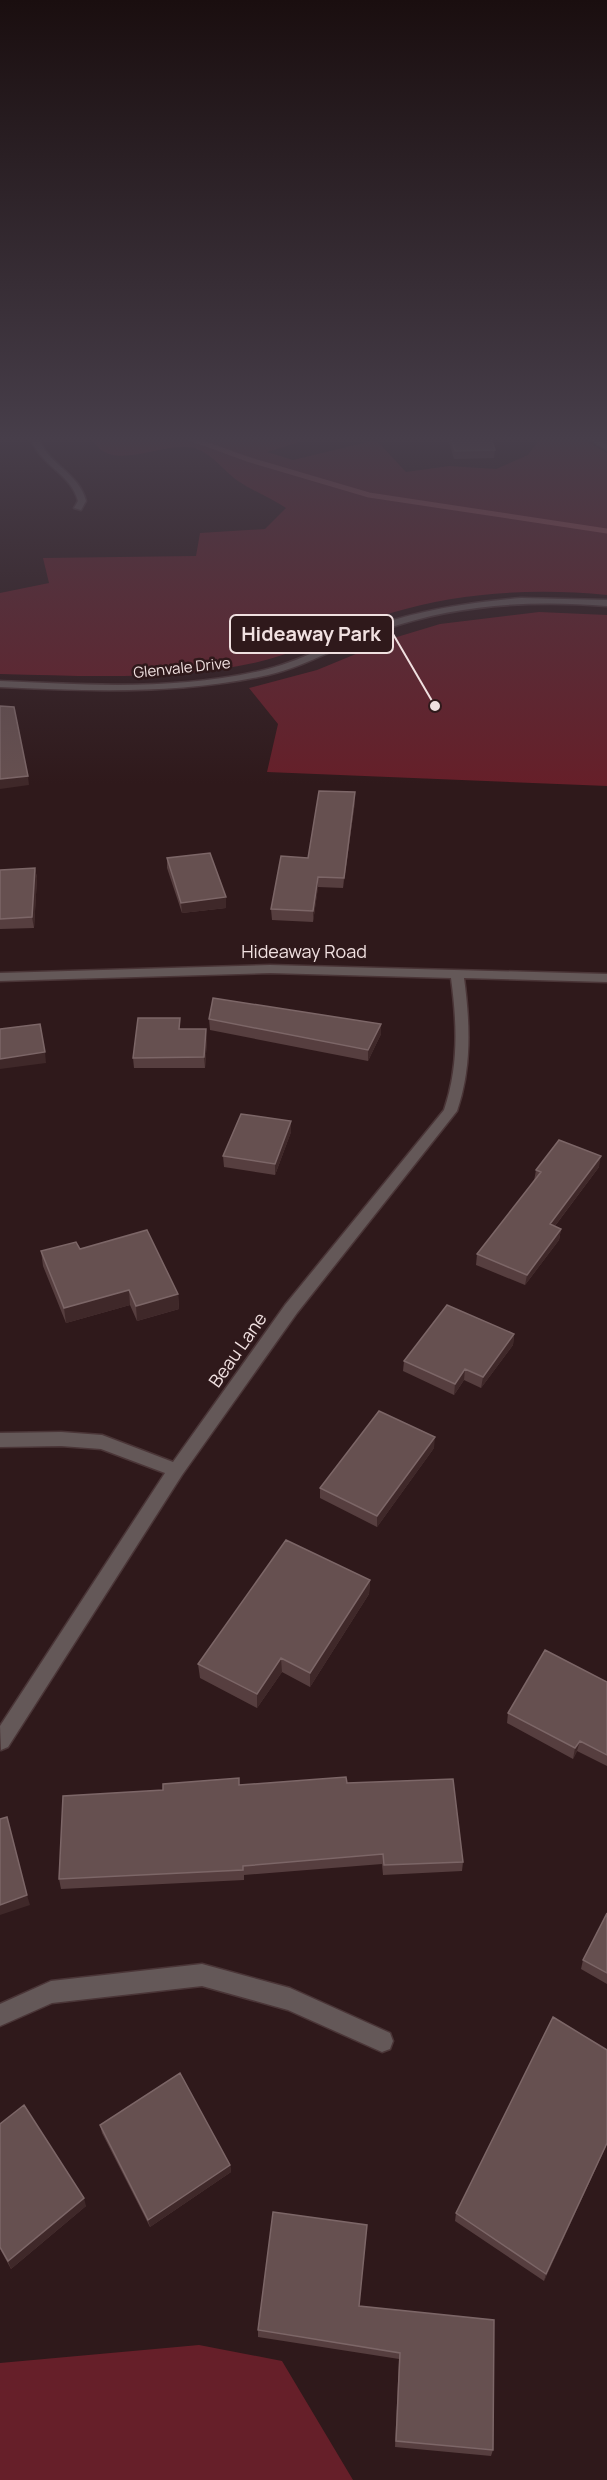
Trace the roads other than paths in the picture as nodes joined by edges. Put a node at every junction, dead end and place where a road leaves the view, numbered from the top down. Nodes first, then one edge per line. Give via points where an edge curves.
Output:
1 (607, 603) edge
2 (0, 684) edge
3 (457, 975) junction
4 (0, 977) edge
5 (607, 978) edge
6 (0, 1440) edge
7 (176, 1470) junction
8 (1, 1741) edge
9 (0, 2015) edge
10 (382, 2041) dead end

1 - 2 street, Glenvale Drive via 537,600 453,608 380,628 285,666 210,682 133,688
3 - 4 street, Hideaway Road via 270,969
3 - 5 street, Hideaway Road
3 - 7 street, Beau Lane via 462,1064 459,1090 450,1111 291,1309
6 - 7 street via 102,1442
7 - 8 street, Beau Lane
9 - 10 street via 51,1992 202,1975 290,1998

